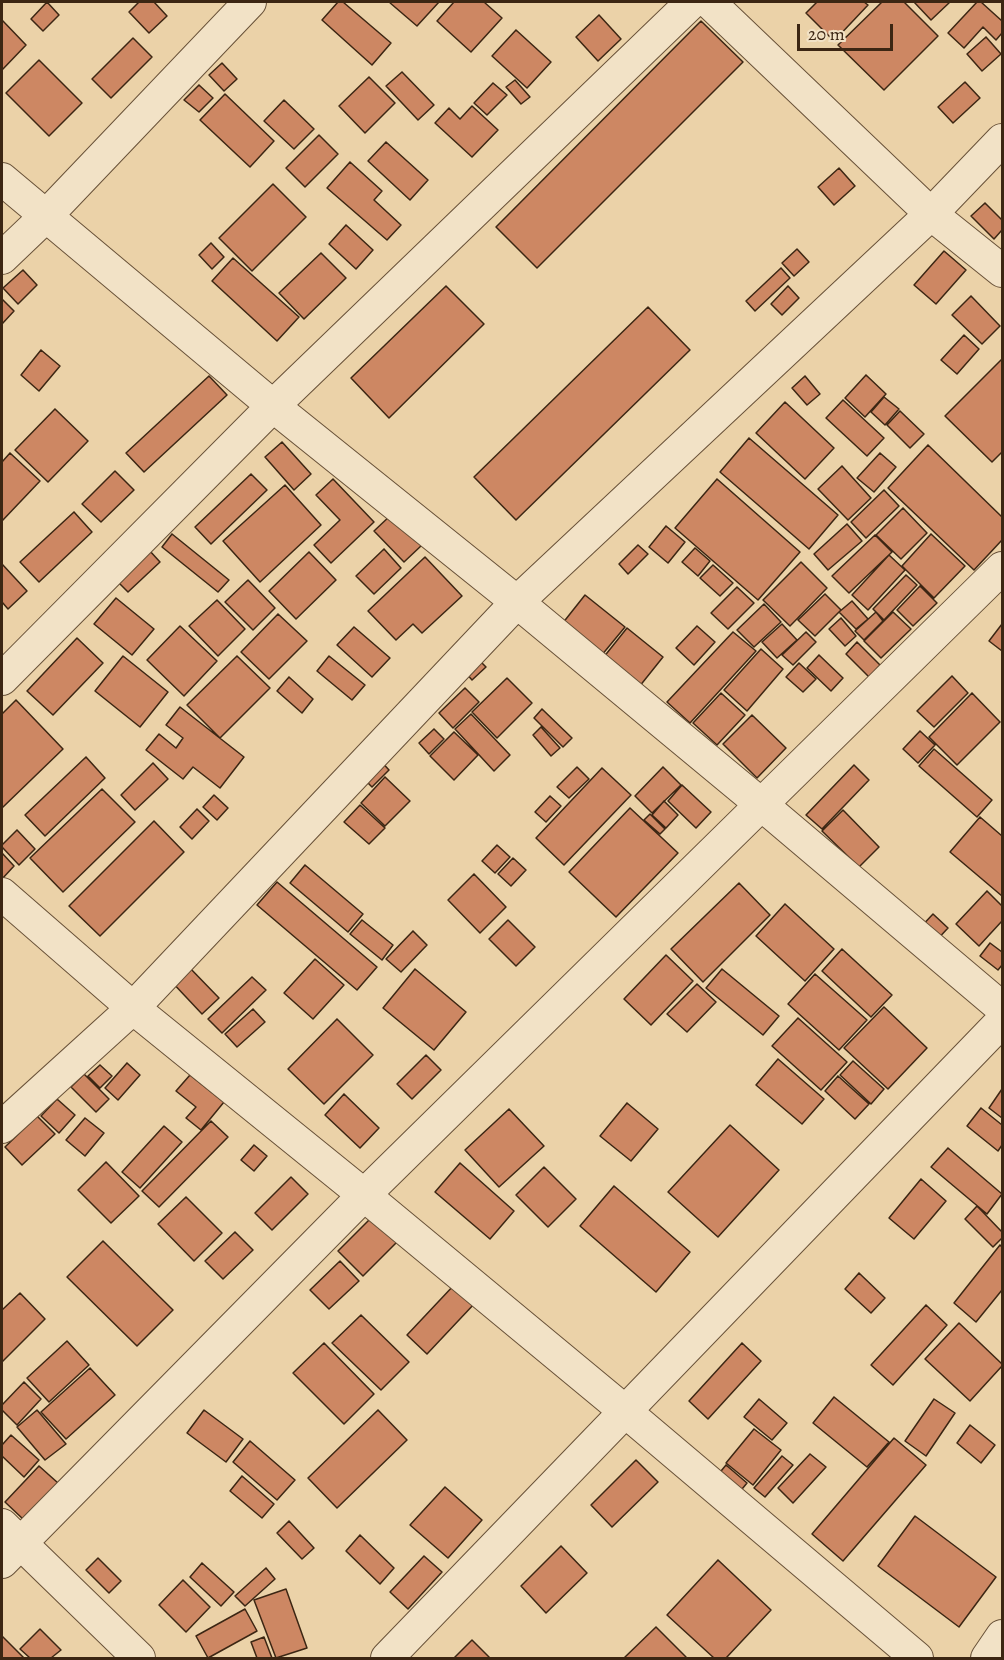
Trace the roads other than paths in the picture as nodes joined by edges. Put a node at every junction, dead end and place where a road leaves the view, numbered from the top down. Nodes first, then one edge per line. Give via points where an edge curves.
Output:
1 (250, 2) edge
2 (692, 2) edge
3 (709, 2) edge
4 (1002, 140) edge
5 (2, 179) edge
6 (931, 214) junction
7 (46, 216) junction
8 (2, 258) edge
9 (1002, 271) edge
10 (273, 406) junction
11 (1002, 568) edge
12 (517, 602) junction
13 (2, 679) edge
14 (762, 805) junction
15 (2, 894) edge
16 (133, 1008) junction
17 (1002, 1008) edge
18 (1002, 1021) edge
19 (2, 1127) edge
20 (364, 1195) junction
21 (626, 1412) junction
22 (8, 1543) edge
23 (1002, 1636) edge
24 (139, 1659) edge
25 (387, 1659) edge
26 (917, 1659) edge
27 (987, 1659) edge

1 - 7 street
2 - 10 street
3 - 6 street
4 - 6 street
5 - 7 street
6 - 9 street
6 - 12 street
7 - 8 street
7 - 10 street
10 - 12 street
10 - 13 street
11 - 14 street
12 - 14 street
12 - 16 street
14 - 17 street
14 - 20 street
15 - 16 street
16 - 19 street
16 - 20 street
18 - 21 street
20 - 21 street
20 - 22 street
21 - 25 street
21 - 26 street
22 - 24 street
23 - 27 street

